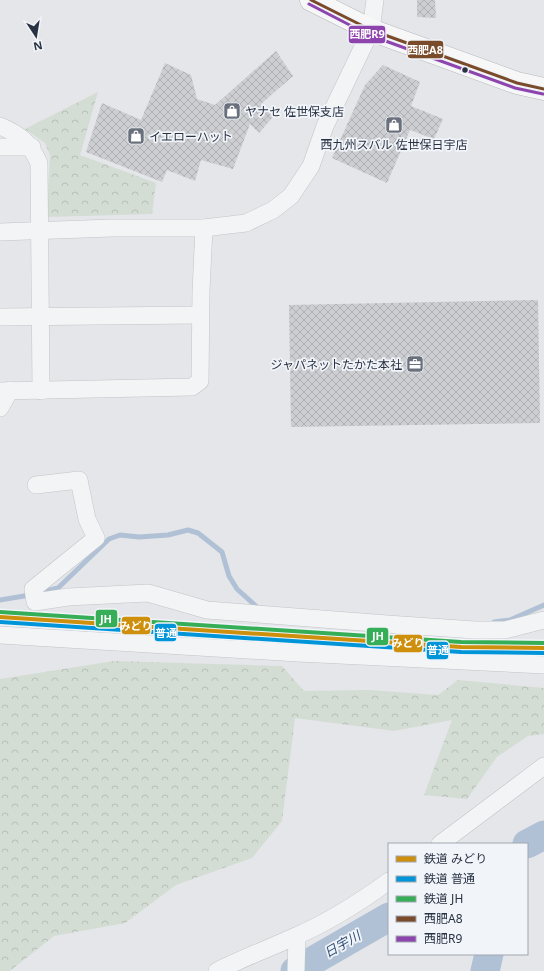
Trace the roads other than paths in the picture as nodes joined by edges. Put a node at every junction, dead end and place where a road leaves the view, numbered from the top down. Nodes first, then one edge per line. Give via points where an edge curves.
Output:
1 (311, 0) edge
2 (375, 0) edge
3 (371, 30) junction
4 (544, 89) edge
5 (0, 126) edge
6 (0, 147) edge
7 (32, 147) junction
8 (204, 228) junction
9 (40, 230) junction
10 (0, 232) edge
11 (200, 315) junction
12 (0, 317) edge
13 (39, 317) junction
14 (5, 391) edge
15 (41, 391) junction
16 (0, 408) edge
17 (36, 486) dead end
18 (544, 620) edge
19 (0, 636) edge
20 (544, 665) edge
21 (544, 766) edge
22 (441, 843) edge
23 (388, 882) edge
24 (297, 942) junction
25 (217, 971) edge
26 (296, 971) edge

1 - 3 highway
2 - 3 street
3 - 4 highway via 518,83
3 - 8 street via 325,126 311,166 291,196 273,210 246,223
5 - 7 street via 13,132
6 - 7 street
7 - 9 street via 39,163
8 - 9 street
8 - 11 street
9 - 10 street
9 - 13 street
11 - 13 street
11 - 15 street via 200,381 192,388
12 - 13 street
13 - 15 street
14 - 15 street
14 - 16 street
17 - 18 street via 79,480 87,520 96,538 34,595 68,597 148,593 207,610 505,630
19 - 20 street
21 - 22 street
23 - 24 street
24 - 25 street via 248,956
24 - 26 street

